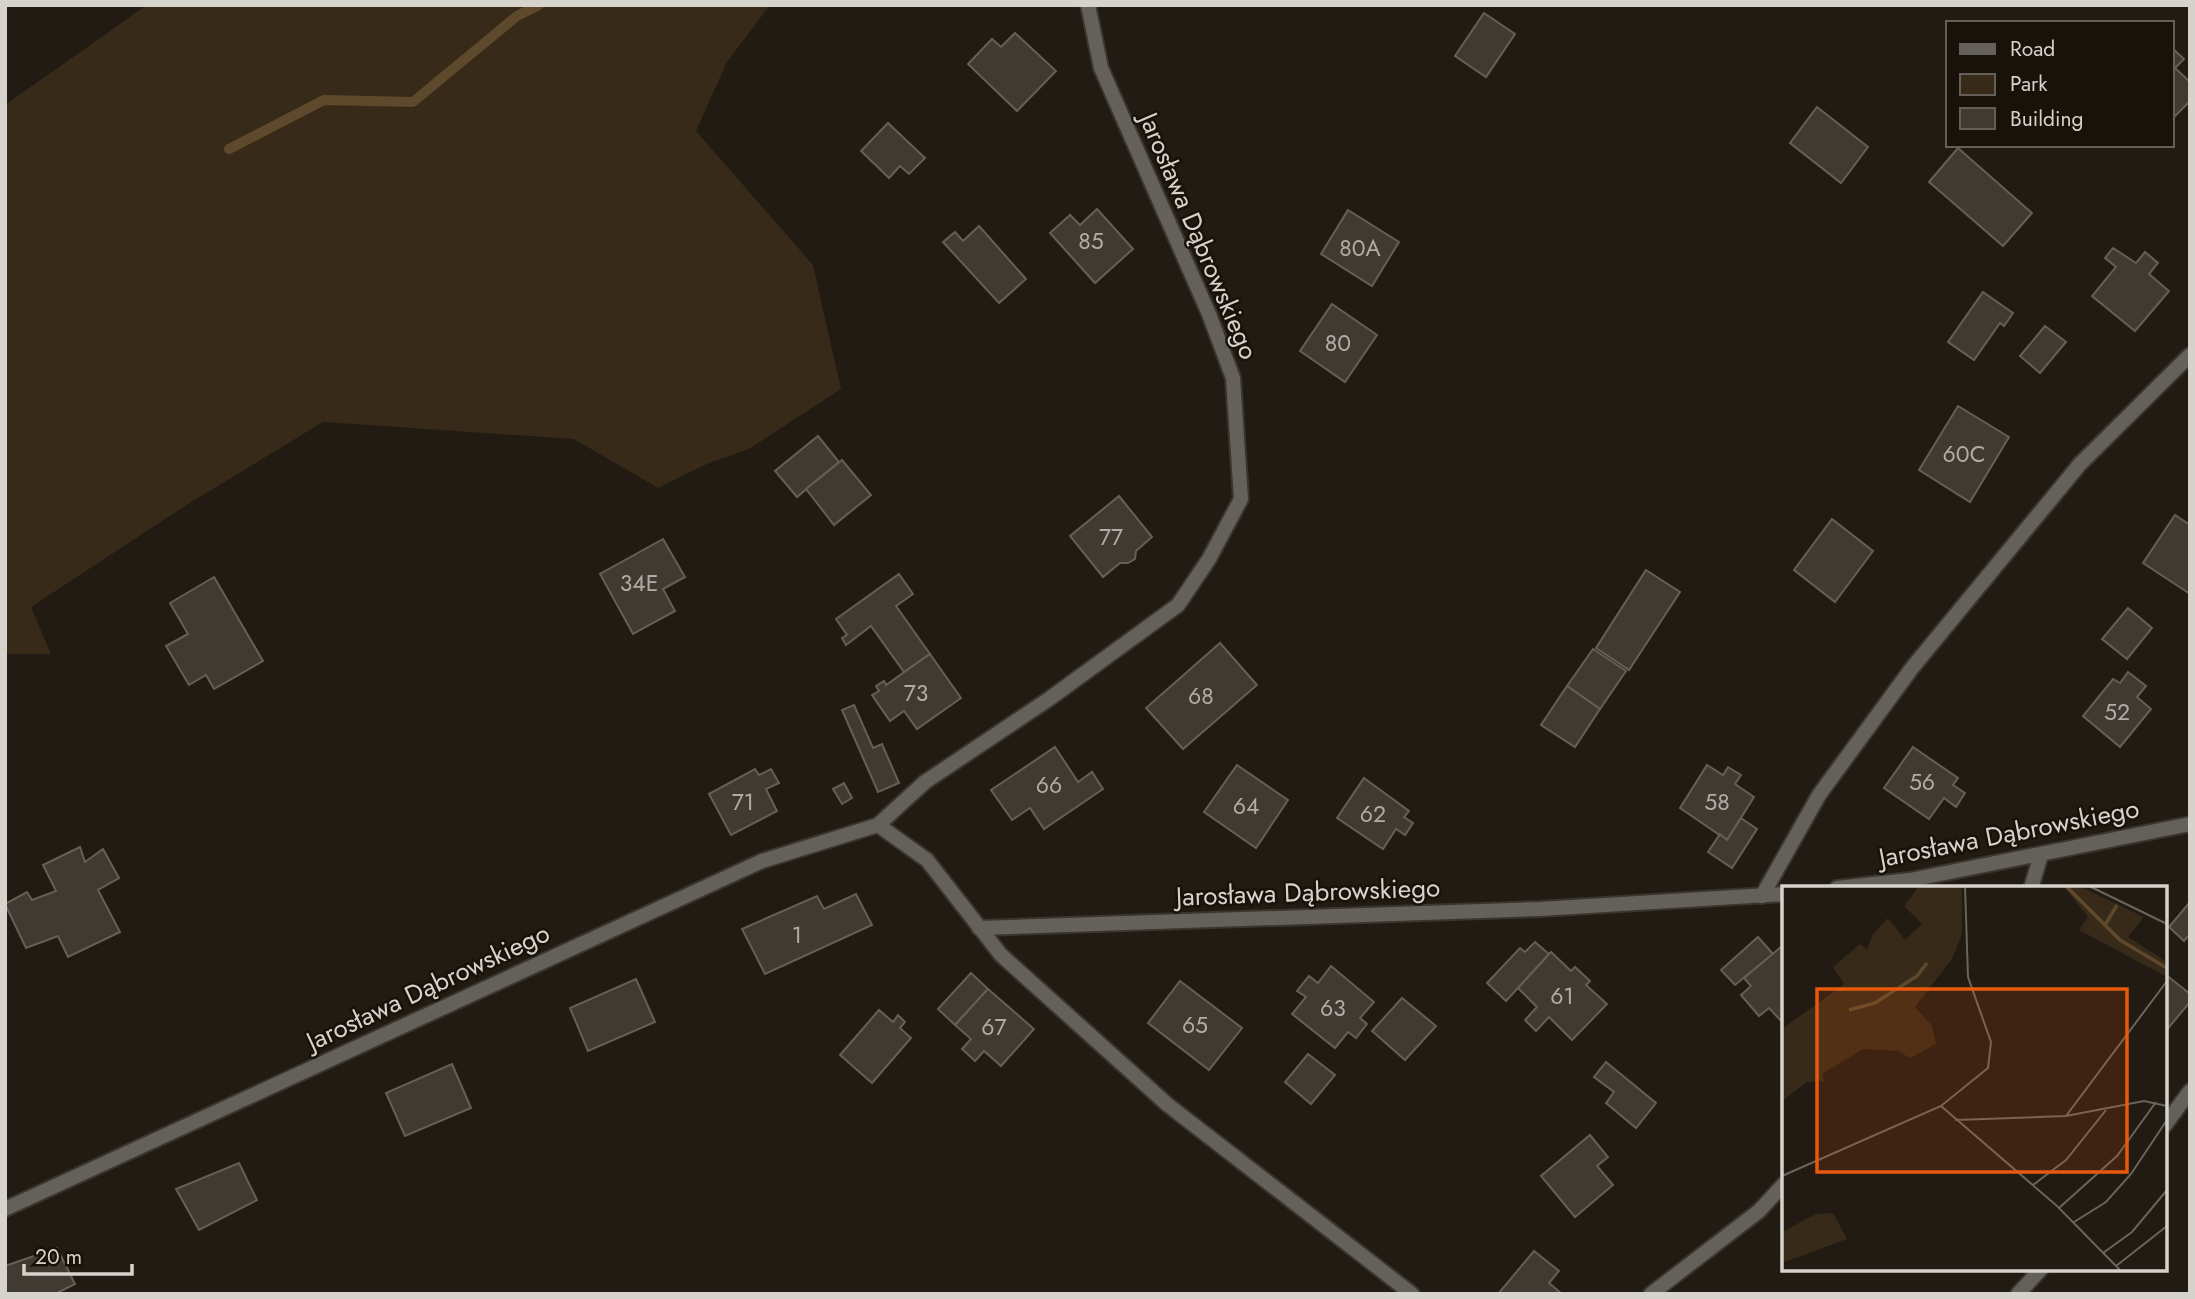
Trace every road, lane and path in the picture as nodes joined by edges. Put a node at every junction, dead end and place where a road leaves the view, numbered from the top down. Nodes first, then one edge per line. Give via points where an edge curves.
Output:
1 (1087, 5) edge
2 (2190, 355) edge
3 (2190, 824) edge
4 (878, 825) junction
5 (2041, 855) junction
6 (1855, 886) edge
7 (2032, 886) edge
8 (1782, 894) edge
9 (1762, 896) junction
10 (978, 928) junction
11 (2190, 1091) edge
12 (2167, 1122) edge
13 (1782, 1186) edge
14 (5, 1209) edge
15 (2039, 1271) edge
16 (1412, 1294) edge
17 (1651, 1294) edge
18 (2018, 1294) edge

1 - 4 street, Jarosława Dąbrowskiego via 1101,68 1233,378 1241,499 1178,605 925,782
2 - 9 street via 2080,464 1912,668 1819,796
3 - 5 street, Jarosława Dąbrowskiego
4 - 10 street via 927,860
4 - 14 street, Jarosława Dąbrowskiego via 762,861
5 - 6 street, Jarosława Dąbrowskiego
5 - 7 street
8 - 9 street, Jarosława Dąbrowskiego
9 - 10 street, Jarosława Dąbrowskiego via 1540,909
10 - 16 street via 1001,956 1168,1105
11 - 12 street
13 - 17 street via 1759,1211
15 - 18 street

